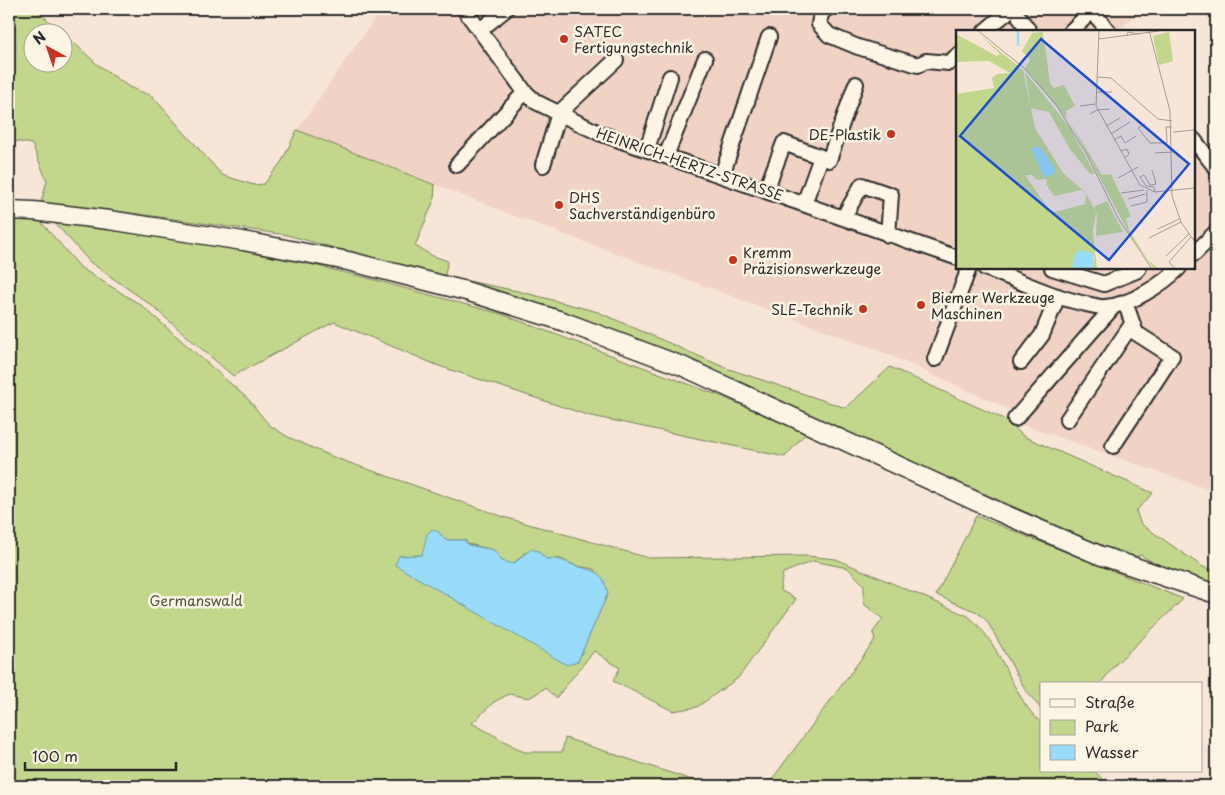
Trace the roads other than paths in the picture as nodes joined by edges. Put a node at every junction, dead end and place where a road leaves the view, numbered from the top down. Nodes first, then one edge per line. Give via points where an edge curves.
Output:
1 (464, 9) edge
2 (506, 9) edge
3 (826, 9) edge
4 (1092, 10) edge
5 (1015, 13) edge
6 (480, 30) junction
7 (987, 30) edge
8 (1028, 30) edge
9 (1072, 30) edge
10 (1107, 30) edge
11 (769, 36) dead end
12 (956, 57) edge
13 (705, 59) dead end
14 (616, 60) dead end
15 (670, 77) dead end
16 (856, 84) dead end
17 (526, 92) junction
18 (559, 113) junction
19 (1195, 141) edge
20 (647, 149) junction
21 (666, 156) junction
22 (821, 156) junction
23 (457, 165) dead end
24 (543, 165) dead end
25 (1216, 168) edge
26 (722, 174) junction
27 (766, 190) junction
28 (804, 204) junction
29 (9, 210) edge
30 (843, 218) junction
31 (1216, 232) edge
32 (888, 234) junction
33 (1195, 253) edge
34 (956, 257) edge
35 (970, 269) edge
36 (988, 269) edge
37 (1055, 269) edge
38 (1137, 269) edge
39 (1170, 270) edge
40 (1058, 296) junction
41 (1119, 304) junction
42 (1132, 324) junction
43 (935, 359) dead end
44 (1021, 362) dead end
45 (1015, 419) dead end
46 (1067, 420) dead end
47 (1113, 446) dead end
48 (1216, 594) edge

1 - 6 street, HEINRICH-HERTZ-STRASSE
2 - 6 street
3 - 12 street via 819,24 825,32 858,47 918,65 926,60 949,63
4 - 9 street
4 - 10 street
5 - 7 street
5 - 8 street
6 - 17 street, HEINRICH-HERTZ-STRASSE
11 - 26 street
13 - 21 street
14 - 18 street
15 - 20 street
16 - 22 street via 829,160
17 - 18 street, HEINRICH-HERTZ-STRASSE via 536,102
17 - 23 street
18 - 20 street, HEINRICH-HERTZ-STRASSE via 599,133
18 - 24 street
19 - 25 street
20 - 21 street, HEINRICH-HERTZ-STRASSE
21 - 26 street, HEINRICH-HERTZ-STRASSE
22 - 27 street via 784,143
22 - 28 street
26 - 27 street, HEINRICH-HERTZ-STRASSE
27 - 28 street, HEINRICH-HERTZ-STRASSE
28 - 30 street, HEINRICH-HERTZ-STRASSE
29 - 48 main road via 109,220 348,261 466,291 562,321 682,366 1099,555
30 - 32 street, HEINRICH-HERTZ-STRASSE
30 - 32 street via 862,185 891,195
31 - 33 street
32 - 34 street, HEINRICH-HERTZ-STRASSE
35 - 43 street
36 - 40 street
37 - 38 street via 1104,284
39 - 41 street via 1146,292
40 - 41 street via 1103,308
40 - 44 street via 1042,335
41 - 42 street
41 - 45 street
42 - 46 street
42 - 47 street via 1136,333 1172,356

